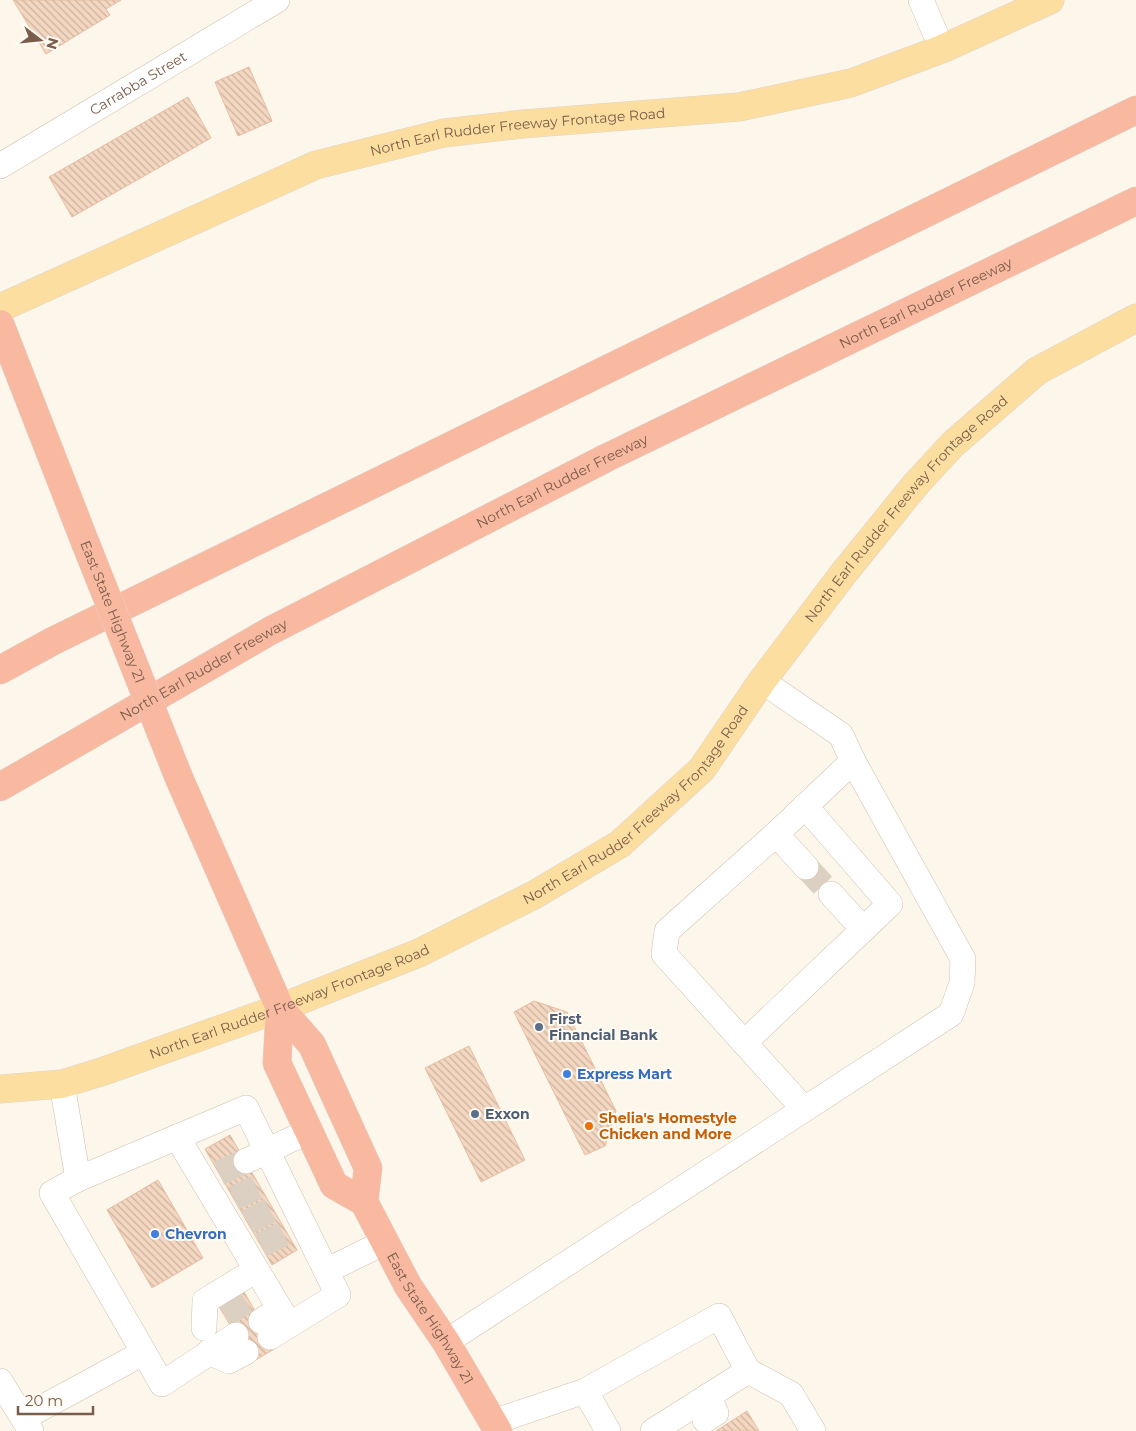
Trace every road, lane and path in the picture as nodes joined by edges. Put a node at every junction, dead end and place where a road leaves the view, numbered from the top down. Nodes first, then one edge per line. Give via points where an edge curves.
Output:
1 (277, 0) edge
2 (921, 0) edge
3 (1050, 0) edge
4 (942, 49) junction
5 (1136, 110) edge
6 (0, 166) edge
7 (1136, 201) edge
8 (0, 308) edge
9 (1136, 318) edge
10 (0, 324) edge
11 (0, 670) edge
12 (762, 681) junction
13 (853, 761) junction
14 (0, 787) edge
15 (806, 806) junction
16 (776, 834) junction
17 (806, 867) tunnel mouth
18 (831, 894) tunnel mouth
19 (863, 929) junction
20 (280, 1008) junction
21 (744, 1043) junction
22 (62, 1084) junction
23 (0, 1089) edge
24 (804, 1110) junction
25 (309, 1131) junction
26 (177, 1137) junction
27 (256, 1156) junction
28 (78, 1178) junction
29 (364, 1202) junction
30 (385, 1242) junction
31 (256, 1271) junction
32 (326, 1271) junction
33 (446, 1342) junction
34 (143, 1353) junction
35 (748, 1371) junction
36 (0, 1381) edge
37 (585, 1391) junction
38 (685, 1422) edge
39 (27, 1425) edge
40 (496, 1427) edge
41 (608, 1431) edge
42 (813, 1431) edge

1 - 6 street, Carrabba Street
2 - 4 street
3 - 4 main road, North Earl Rudder Freeway Frontage Road
4 - 8 main road, North Earl Rudder Freeway Frontage Road via 851,83 739,107 444,133 316,166
5 - 11 highway via 53,641
7 - 14 highway, North Earl Rudder Freeway via 606,458 270,631
9 - 12 main road, North Earl Rudder Freeway Frontage Road via 1037,371 953,444 855,559
10 - 20 highway, East State Highway 21, bridge via 179,778
12 - 13 street via 841,735
12 - 20 main road, North Earl Rudder Freeway Frontage Road via 702,769 620,844 534,896 419,953
13 - 15 street
13 - 24 street via 963,959 962,983 951,1014
15 - 16 street
15 - 19 street via 890,904
16 - 17 street
16 - 21 street via 667,931 664,954
18 - 19 street
19 - 21 street
20 - 22 main road, North Earl Rudder Freeway Frontage Road
20 - 25 highway, East State Highway 21 via 277,1063
20 - 29 highway, East State Highway 21 via 312,1045 368,1168
21 - 24 street
22 - 23 main road, North Earl Rudder Freeway Frontage Road
22 - 28 street
24 - 33 street
25 - 27 street
25 - 29 highway, East State Highway 21 via 334,1185
26 - 27 street via 246,1108
26 - 28 street
26 - 31 street via 211,1177 226,1202 240,1226
27 - 32 street via 295,1228
28 - 34 street via 52,1193
29 - 30 highway, East State Highway 21
30 - 32 street
30 - 33 highway, East State Highway 21 via 408,1286
31 - 32 street via 275,1323 338,1295
31 - 34 street via 205,1301 224,1336 162,1384
33 - 40 highway, East State Highway 21
34 - 39 street
35 - 37 street via 718,1316
35 - 38 street
35 - 42 street via 791,1394
36 - 39 street
37 - 40 street
37 - 41 street

